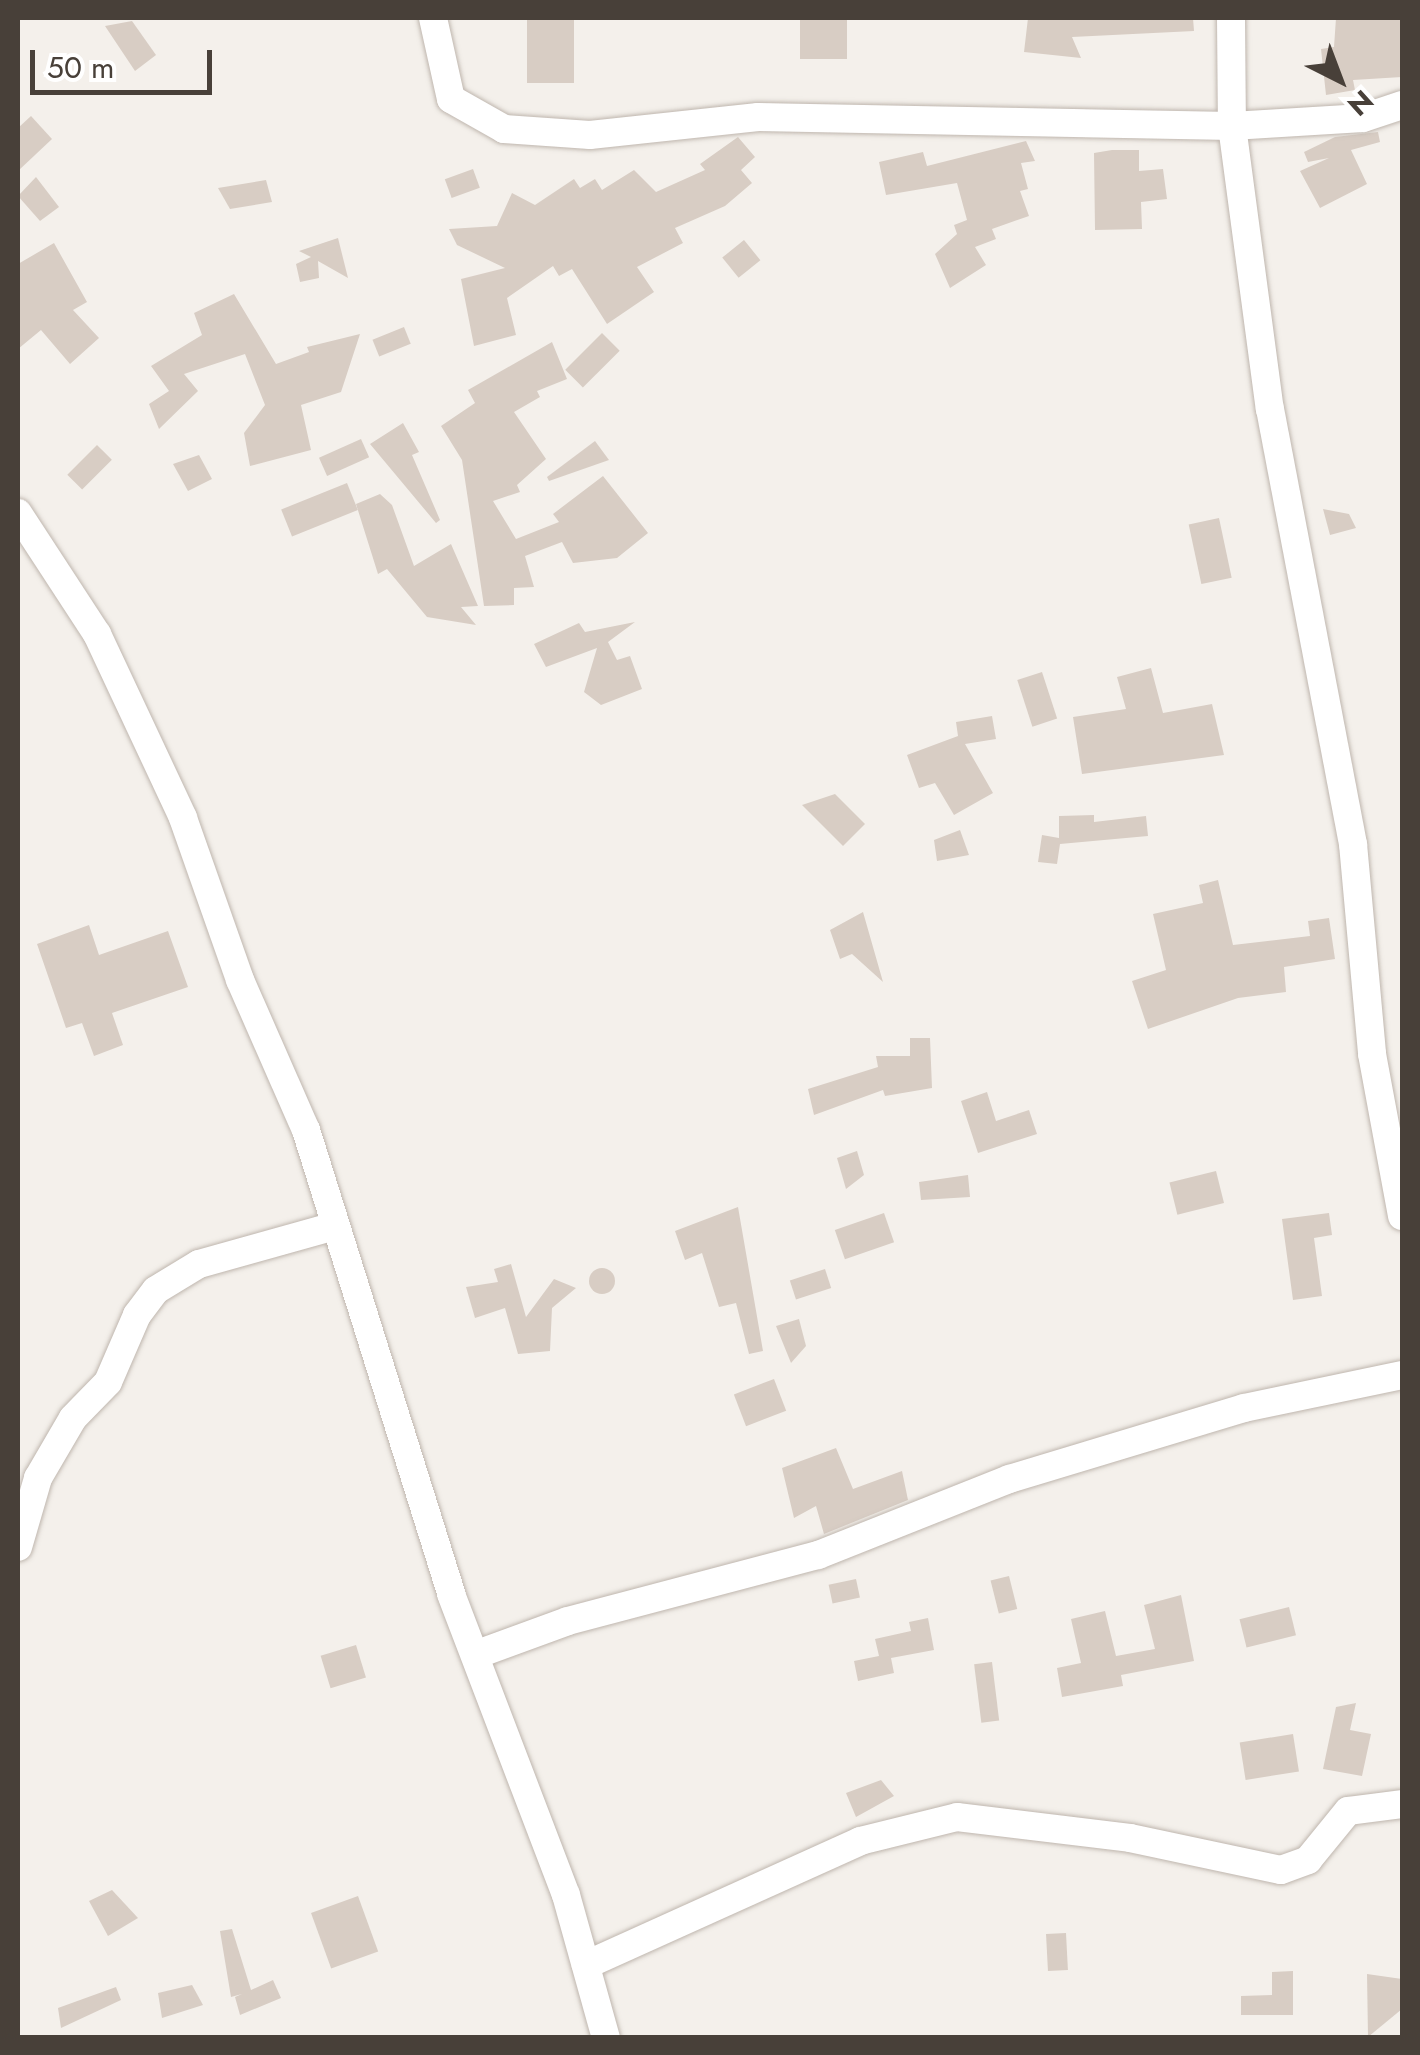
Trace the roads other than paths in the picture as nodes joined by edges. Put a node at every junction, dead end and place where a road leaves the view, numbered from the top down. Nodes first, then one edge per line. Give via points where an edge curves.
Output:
1 (433, 18) edge
2 (1231, 18) edge
3 (1402, 105) edge
4 (1232, 126) junction
5 (18, 513) edge
6 (1402, 1216) edge
7 (335, 1226) junction
8 (1402, 1375) edge
9 (18, 1546) edge
10 (475, 1655) junction
11 (1402, 1804) edge
12 (586, 1966) junction
13 (606, 2038) edge

1 - 4 street via 451,99 504,129 590,135 758,117
2 - 4 street
3 - 4 street via 1363,118
4 - 6 street via 1270,408 1353,844 1372,1054
5 - 7 street via 97,634 183,818 240,980 306,1130
7 - 9 street via 199,1264 156,1290 137,1315 108,1382 73,1418 38,1478
7 - 10 street
8 - 10 street via 1244,1408 1009,1479 818,1555 568,1621
10 - 12 street via 566,1895
11 - 12 street via 1348,1811 1308,1860 1282,1870 1130,1838 957,1817 860,1841
12 - 13 street

